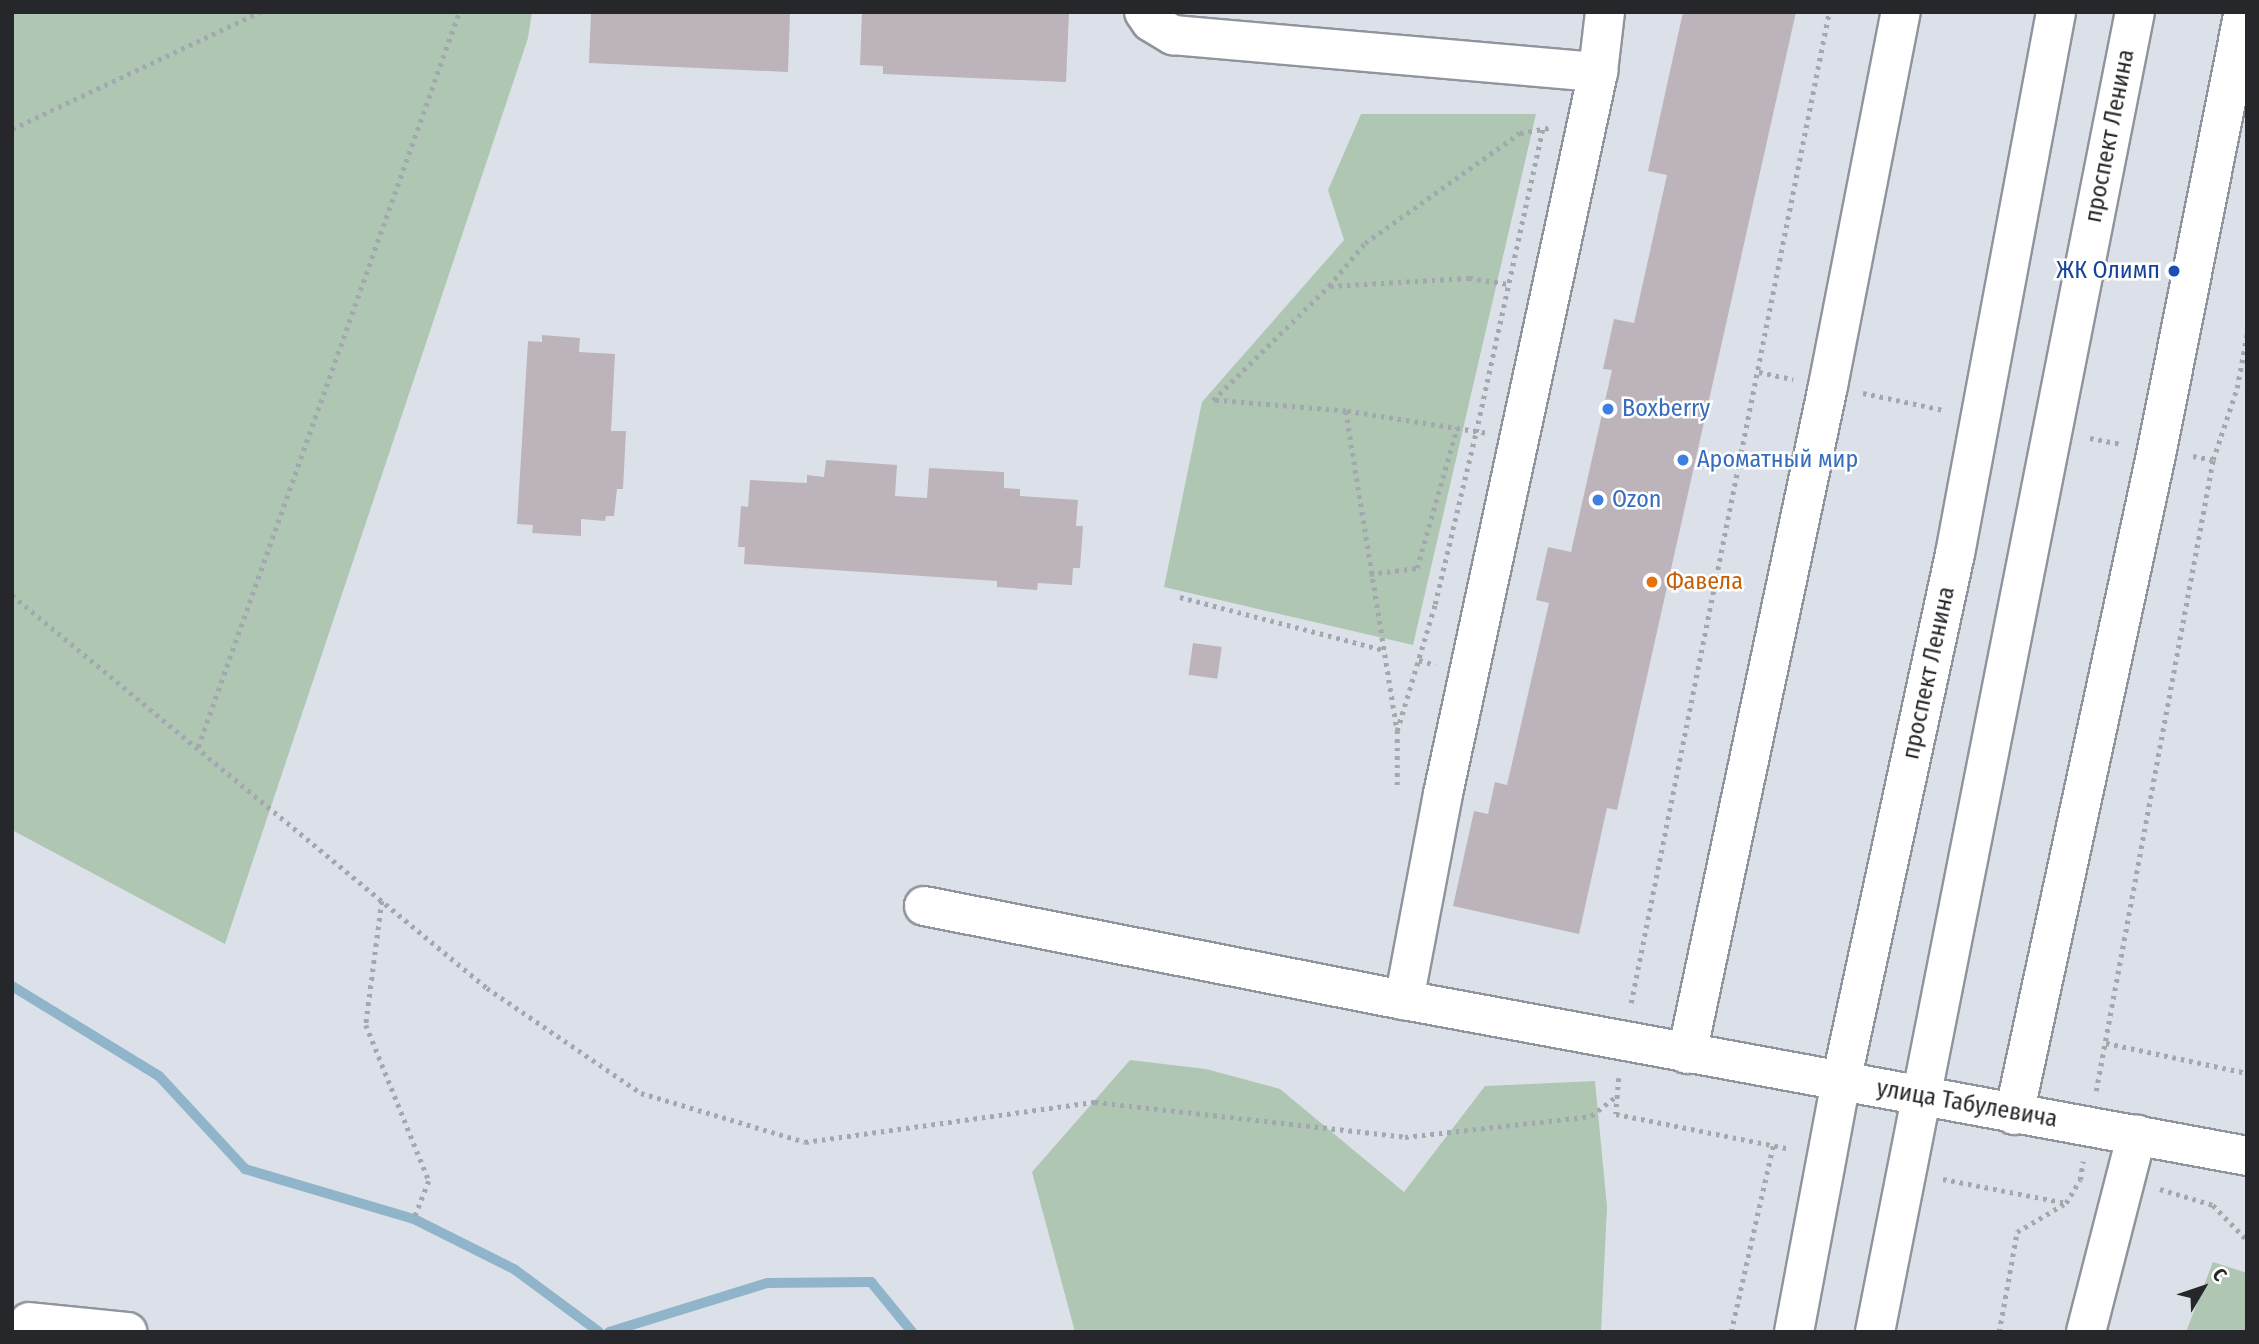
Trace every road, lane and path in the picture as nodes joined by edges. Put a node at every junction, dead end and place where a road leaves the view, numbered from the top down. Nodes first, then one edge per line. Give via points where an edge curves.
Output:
1 (260, 12) edge
2 (458, 12) edge
3 (1144, 12) edge
4 (1605, 12) edge
5 (1901, 12) edge
6 (2056, 12) edge
7 (2135, 12) edge
8 (2244, 12) edge
9 (1598, 72) junction
10 (1543, 128) junction
11 (12, 129) edge
12 (1585, 130) junction
13 (1508, 284) junction
14 (1329, 286) junction
15 (1550, 293) junction
16 (2247, 334) edge
17 (1346, 411) junction
18 (1457, 428) junction
19 (1476, 432) junction
20 (1519, 440) junction
21 (1370, 574) junction
22 (12, 595) edge
23 (1180, 597) dead end
24 (1383, 650) junction
25 (1397, 732) junction
26 (198, 747) junction
27 (1397, 785) dead end
28 (382, 901) junction
29 (924, 906) dead end
30 (1404, 1000) junction
31 (2106, 1043) junction
32 (1687, 1054) junction
33 (2247, 1073) edge
34 (1841, 1082) junction
35 (1921, 1095) junction
36 (1617, 1096) dead end
37 (2094, 1102) dead end
38 (2014, 1115) junction
39 (2137, 1134) junction
40 (1773, 1145) dead end
41 (2247, 1156) edge
42 (2083, 1161) dead end
43 (2080, 1180) junction
44 (2126, 1180) junction
45 (414, 1219) dead end
46 (2247, 1240) edge
47 (29, 1322) dead end
48 (127, 1332) edge
49 (1731, 1332) edge
50 (1794, 1332) edge
51 (1875, 1332) edge
52 (1999, 1332) edge
53 (2086, 1332) edge

1 - 11 path
2 - 26 path
3 - 9 street via 1173,35
4 - 9 street
5 - 32 street via 1825,400
6 - 34 street, проспект Ленина via 1955,554
7 - 35 street, проспект Ленина
8 - 38 street via 2157,450
9 - 12 street
10 - 12 path
10 - 13 path
10 - 14 path via 1520,132 1365,243
12 - 15 street
13 - 14 path via 1469,278
13 - 15 path
13 - 19 path
14 - 17 path via 1213,400
15 - 20 street
16 - 31 path via 2237,388 2213,460
17 - 18 path
17 - 21 path
18 - 19 path
18 - 21 path via 1418,568
19 - 20 path
19 - 25 path via 1435,604
20 - 30 street
21 - 24 path
22 - 26 path
23 - 24 path
24 - 25 path
25 - 27 path
26 - 28 path
28 - 36 path via 486,988 641,1093 805,1142 1096,1102 1405,1138 1591,1116
28 - 45 path via 366,1024 429,1181
29 - 30 street, улица Табулевича
30 - 32 street, улица Табулевича
31 - 33 path
31 - 37 path
32 - 34 street, улица Табулевича
34 - 35 street, улица Табулевича
34 - 50 street, проспект Ленина
35 - 38 street, улица Табулевича
35 - 51 street, проспект Ленина
38 - 39 street, улица Табулевича
39 - 41 street, улица Табулевича
39 - 44 street
40 - 49 path
42 - 43 path
43 - 44 path
43 - 52 path via 2066,1203 2017,1232
44 - 46 path via 2213,1205
44 - 53 street
47 - 48 street

